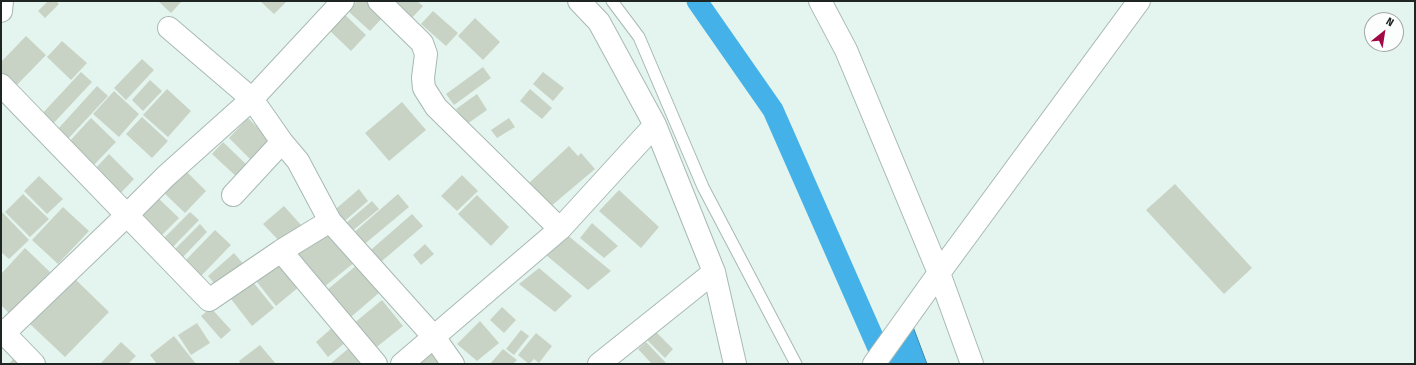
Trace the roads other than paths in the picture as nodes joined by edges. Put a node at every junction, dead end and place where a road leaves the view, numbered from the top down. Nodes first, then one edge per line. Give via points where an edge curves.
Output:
1 (2, 1) edge
2 (343, 1) edge
3 (379, 1) edge
4 (579, 1) edge
5 (612, 1) edge
6 (820, 1) edge
7 (1139, 1) edge
8 (1, 10) edge
9 (169, 28) dead end
10 (1, 85) edge
11 (252, 99) junction
12 (655, 126) junction
13 (282, 142) junction
14 (233, 195) dead end
15 (127, 215) junction
16 (330, 221) junction
17 (560, 229) junction
18 (281, 251) junction
19 (714, 272) junction
20 (939, 273) junction
21 (2, 333) edge
22 (434, 337) junction
23 (34, 364) edge
24 (376, 364) edge
25 (402, 364) edge
26 (453, 364) edge
27 (600, 364) edge
28 (735, 364) edge
29 (796, 364) edge
30 (874, 364) edge
31 (972, 364) edge

1 - 8 street
2 - 11 street
3 - 17 street via 422,43 426,54 422,78 424,88 436,107
4 - 12 street via 599,22
5 - 29 lane via 639,37 703,187
6 - 20 street via 846,50
7 - 20 street
9 - 11 street
10 - 15 street
11 - 13 street
11 - 15 street via 166,176
12 - 17 street
12 - 19 street
13 - 14 street
13 - 16 street via 298,161
15 - 18 street via 208,300
15 - 21 street
16 - 18 street
16 - 22 street
17 - 22 street
18 - 24 street
19 - 27 street
19 - 28 street
20 - 30 street
20 - 31 street
21 - 23 street
22 - 25 street
22 - 26 street

